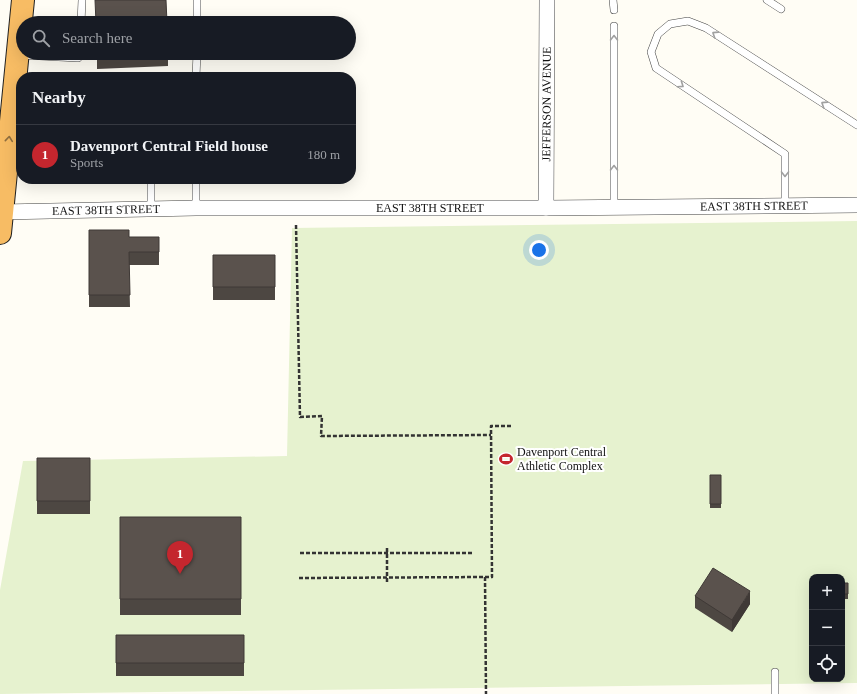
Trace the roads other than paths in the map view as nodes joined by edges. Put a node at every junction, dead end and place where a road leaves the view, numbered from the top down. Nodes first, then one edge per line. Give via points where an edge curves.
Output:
1 (23, 0) edge
2 (82, 0) edge
3 (197, 0) edge
4 (547, 0) edge
5 (614, 0) edge
6 (767, 0) edge
7 (781, 9) dead end
8 (614, 10) dead end
9 (22, 16) edge
10 (81, 16) edge
11 (197, 16) edge
12 (614, 26) dead end
13 (18, 60) edge
14 (197, 60) edge
15 (18, 72) edge
16 (196, 72) edge
17 (16, 122) edge
18 (857, 125) edge
19 (14, 165) edge
20 (151, 184) edge
21 (196, 184) edge
22 (857, 205) edge
23 (785, 206) junction
24 (196, 208) junction
25 (546, 208) junction
26 (614, 208) junction
27 (151, 209) junction
28 (1, 212) edge
29 (0, 233) edge
30 (775, 672) dead end
31 (776, 694) edge

1 - 9 highway
2 - 10 lane
3 - 11 lane
4 - 25 street, JEFFERSON AVENUE
5 - 8 lane
6 - 7 lane
26 -> 12 lane
13 - 15 highway
14 - 16 lane
19 -> 17 highway
18 -> 23 lane via 706,28 688,21 670,24 658,34 651,52 656,68 785,154
19 - 28 highway
20 - 27 lane
21 - 24 lane
22 - 23 street, EAST 38TH STREET
23 - 26 street, EAST 38TH STREET
24 - 25 street, EAST 38TH STREET
24 - 27 street, EAST 38TH STREET
25 - 26 street, EAST 38TH STREET
27 - 28 street, EAST 38TH STREET
28 - 29 highway
30 - 31 lane

